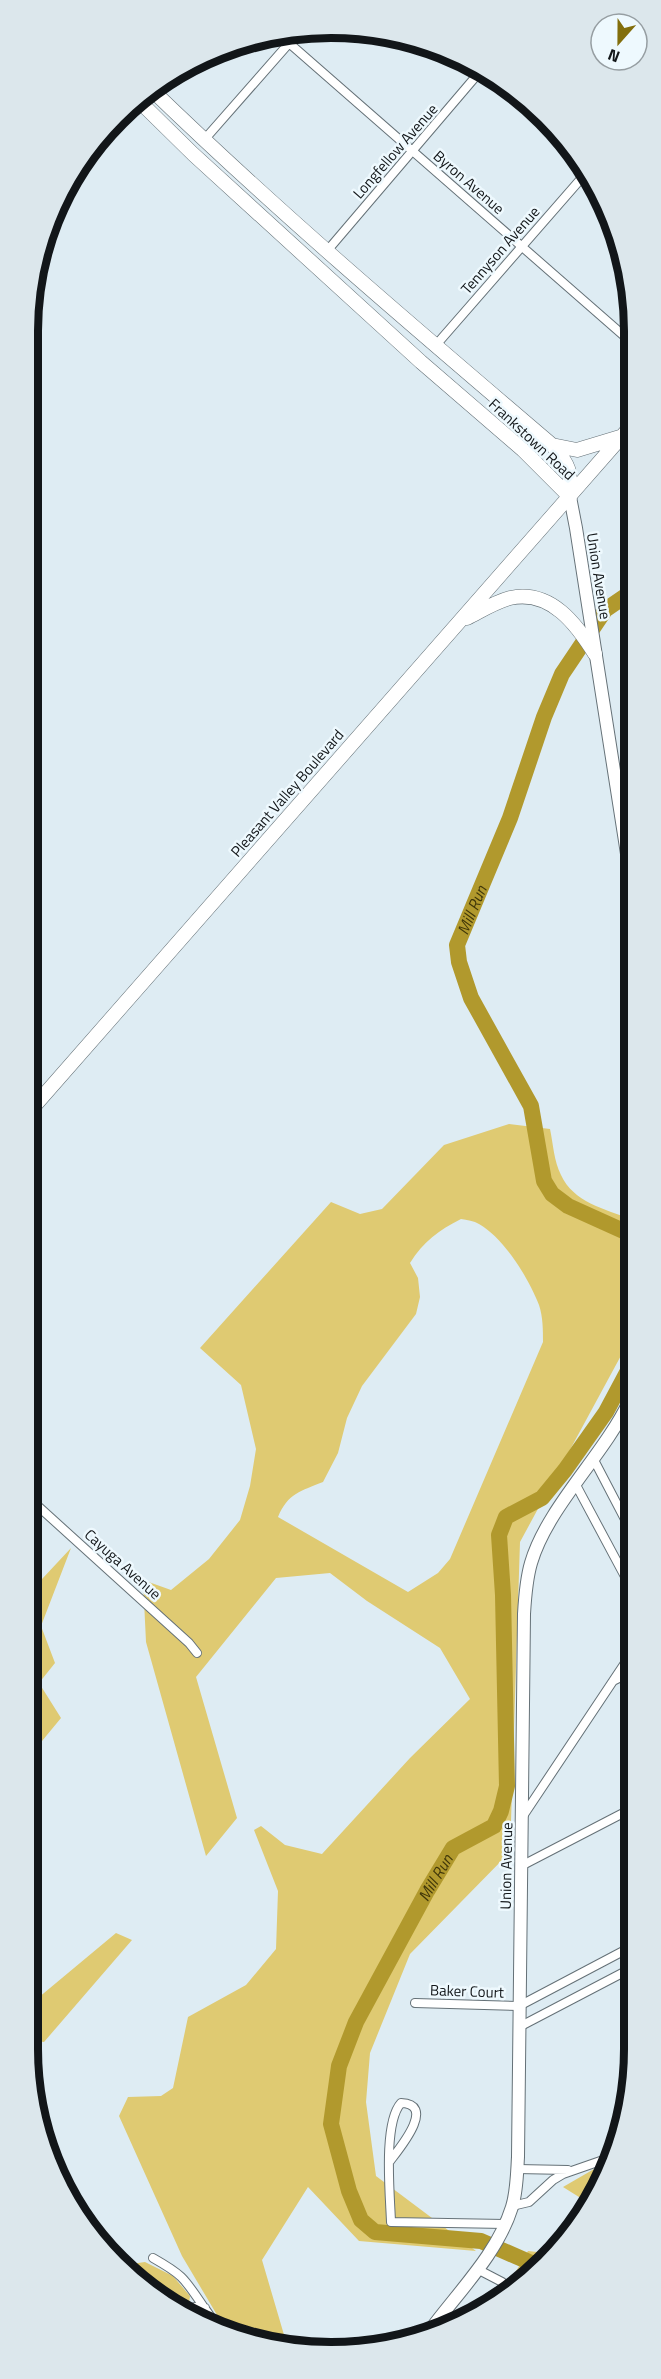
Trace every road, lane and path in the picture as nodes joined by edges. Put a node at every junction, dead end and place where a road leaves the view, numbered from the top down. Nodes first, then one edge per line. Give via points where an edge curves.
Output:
1 (292, 40) edge
2 (289, 43) junction
3 (476, 76) edge
4 (157, 95) edge
5 (143, 105) edge
6 (204, 140) junction
7 (413, 151) junction
8 (581, 179) edge
9 (521, 246) junction
10 (327, 251) junction
11 (316, 265) junction
12 (624, 336) edge
13 (436, 345) junction
14 (421, 362) junction
15 (624, 432) edge
16 (624, 434) edge
17 (552, 445) junction
18 (570, 497) junction
19 (460, 622) junction
20 (593, 648) junction
21 (616, 789) junction
22 (624, 789) edge
23 (624, 837) edge
24 (38, 1102) edge
25 (624, 1412) edge
26 (594, 1460) junction
27 (576, 1485) junction
28 (38, 1506) edge
29 (624, 1517) edge
30 (624, 1575) edge
31 (197, 1653) dead end
32 (624, 1664) edge
33 (624, 1676) edge
34 (613, 1681) junction
35 (624, 1812) edge
36 (523, 1816) junction
37 (521, 1866) junction
38 (624, 1950) edge
39 (624, 1972) edge
40 (415, 2003) dead end
41 (519, 2006) junction
42 (519, 2027) junction
43 (390, 2161) junction
44 (601, 2161) edge
45 (517, 2169) junction
46 (573, 2170) junction
47 (512, 2206) junction
48 (506, 2224) junction
49 (153, 2258) dead end
50 (477, 2269) junction
51 (504, 2285) edge
52 (194, 2307) edge
53 (204, 2308) junction
54 (212, 2316) edge
55 (437, 2321) edge

1 - 2 street
2 - 6 street
2 - 7 street, Byron Avenue
3 - 7 street, Longfellow Avenue
4 - 6 main road, Frankstown Road
5 - 11 main road, Frankstown Road
6 - 10 main road, Frankstown Road
7 - 9 street, Byron Avenue
7 - 10 street, Longfellow Avenue
8 - 9 street, Tennyson Avenue
9 - 12 street, Byron Avenue
9 - 13 street, Tennyson Avenue
10 - 11 main road
10 - 13 main road, Frankstown Road
11 - 14 main road, Frankstown Road
13 - 14 main road
13 - 17 main road, Frankstown Road
14 - 18 main road, Frankstown Road via 523,450
15 - 17 main road via 583,449
16 - 18 main road, Pleasant Valley Boulevard
17 - 18 main road, Frankstown Road via 569,466
18 - 19 main road, Pleasant Valley Boulevard
18 - 20 main road, Union Avenue
19 - 20 main road via 511,598 535,598 561,610
19 - 24 main road, Pleasant Valley Boulevard
20 - 21 main road, Union Avenue
21 - 22 street
21 - 23 main road, Union Avenue
25 - 26 main road, Union Avenue
26 - 27 main road, Union Avenue
26 - 29 street
27 - 30 street
27 - 36 main road, Union Avenue via 544,1532 526,1586
28 - 31 street, Cayuga Avenue
32 - 34 street
33 - 34 street
34 - 36 street
35 - 37 street
36 - 37 main road, Union Avenue
37 - 41 main road, Union Avenue
38 - 41 street
39 - 42 street
40 - 41 street, Baker Court
41 - 42 main road, Union Avenue
42 - 45 main road, Union Avenue
43 - 43 street via 414,2125 416,2114 408,2103 401,2103 392,2120
43 - 48 street via 391,2222
44 - 46 street
45 - 46 street
45 - 47 main road, Union Avenue
46 - 47 street via 553,2180 529,2202
47 - 48 main road, Union Avenue
48 - 50 main road, Union Avenue
49 - 53 street via 186,2280
50 - 51 street
50 - 55 main road, Union Avenue
52 - 53 street
53 - 54 street

